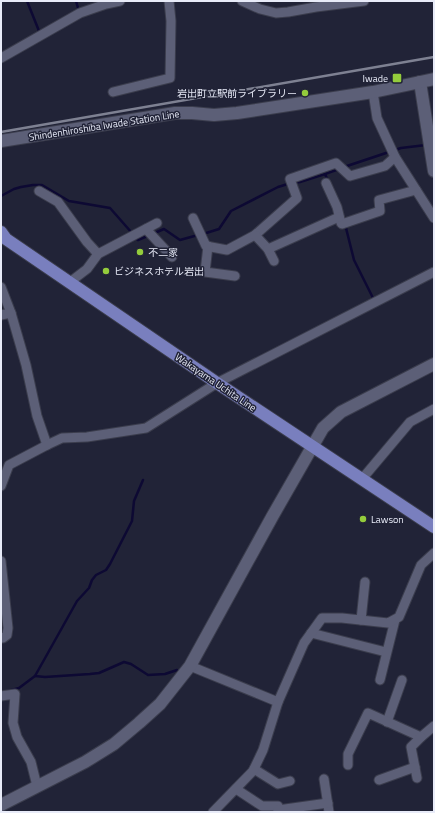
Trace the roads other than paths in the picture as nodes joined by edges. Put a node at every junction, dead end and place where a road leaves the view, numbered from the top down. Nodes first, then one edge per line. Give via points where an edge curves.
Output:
1 (120, 1) edge
2 (169, 1) edge
3 (242, 1) edge
4 (364, 1) edge
5 (106, 3) edge
6 (259, 5) edge
7 (1, 58) edge
8 (434, 79) edge
9 (420, 82) junction
10 (113, 92) dead end
11 (373, 92) junction
12 (1, 141) edge
13 (395, 157) junction
14 (434, 171) edge
15 (326, 183) dead end
16 (416, 190) junction
17 (39, 191) dead end
18 (193, 218) dead end
19 (434, 218) edge
20 (157, 223) dead end
21 (342, 223) junction
22 (146, 229) junction
23 (1, 232) edge
24 (255, 235) junction
25 (208, 246) junction
26 (268, 249) junction
27 (98, 254) junction
28 (172, 257) dead end
29 (274, 261) dead end
30 (434, 272) edge
31 (235, 276) dead end
32 (70, 282) junction
33 (1, 287) edge
34 (11, 312) junction
35 (1, 315) edge
36 (434, 364) edge
37 (217, 383) junction
38 (434, 409) edge
39 (47, 444) junction
40 (313, 446) junction
41 (5, 463) edge
42 (362, 479) junction
43 (1, 486) edge
44 (434, 527) edge
45 (434, 553) edge
46 (1, 561) edge
47 (365, 582) dead end
48 (361, 620) junction
49 (395, 620) junction
50 (311, 633) junction
51 (1, 638) edge
52 (386, 652) junction
53 (190, 666) junction
54 (380, 680) dead end
55 (402, 680) dead end
56 (1, 696) edge
57 (278, 702) junction
58 (387, 722) junction
59 (434, 726) edge
60 (421, 737) junction
61 (348, 765) dead end
62 (415, 767) junction
63 (254, 769) junction
64 (417, 778) dead end
65 (324, 779) dead end
66 (379, 780) dead end
67 (290, 781) dead end
68 (37, 786) junction
69 (236, 789) junction
70 (1, 805) edge
71 (328, 807) edge
72 (278, 811) edge
73 (214, 812) edge

1 - 5 street
2 - 10 street via 170,78
3 - 6 street
4 - 6 street via 276,13
5 - 7 street via 80,13
8 - 9 street, Shindenhiroshiba Iwade Station Line
9 - 11 street, Shindenhiroshiba Iwade Station Line
9 - 14 street
11 - 12 street, Shindenhiroshiba Iwade Station Line via 237,113 176,113
11 - 13 street via 377,118
13 - 16 street
13 - 24 street via 385,166 350,176 336,163 290,179 297,198
15 - 21 street
16 - 19 street
16 - 21 street via 379,200 380,211
17 - 27 street via 58,202
18 - 25 street
20 - 22 street
21 - 26 street
22 - 27 street
22 - 28 street
23 - 32 main road, Wakayama Uchita Line via 6,239
24 - 25 street via 227,250
24 - 26 street
25 - 31 street via 205,272
26 - 29 street
27 - 32 street via 87,269
30 - 37 street
32 - 37 main road, Wakayama Uchita Line
33 - 34 street
34 - 35 street
34 - 39 street via 37,416
36 - 40 street via 340,412 323,428
37 - 39 street via 146,428 62,438
37 - 40 main road, Wakayama Uchita Line
38 - 42 street via 410,422
39 - 41 street
40 - 42 main road, Wakayama Uchita Line
40 - 53 street
41 - 43 street
42 - 44 main road, Wakayama Uchita Line
45 - 49 street via 421,565 399,617
46 - 51 street via 8,628 7,635
47 - 48 street
48 - 49 street via 388,623
48 - 50 street via 322,618
49 - 52 street
50 - 52 street
50 - 57 street via 304,643
52 - 54 street
53 - 57 street
53 - 68 street via 160,704 114,744
55 - 58 street
56 - 68 street via 15,694 13,722 17,737 31,762
57 - 63 street via 263,750
58 - 60 street
58 - 61 street via 368,713 348,754
59 - 60 street
60 - 62 street via 411,747
62 - 64 street
62 - 66 street
63 - 67 street via 278,784
63 - 69 street
65 - 71 street
68 - 70 street
69 - 72 street via 262,806 278,806
69 - 73 street
71 - 72 street

